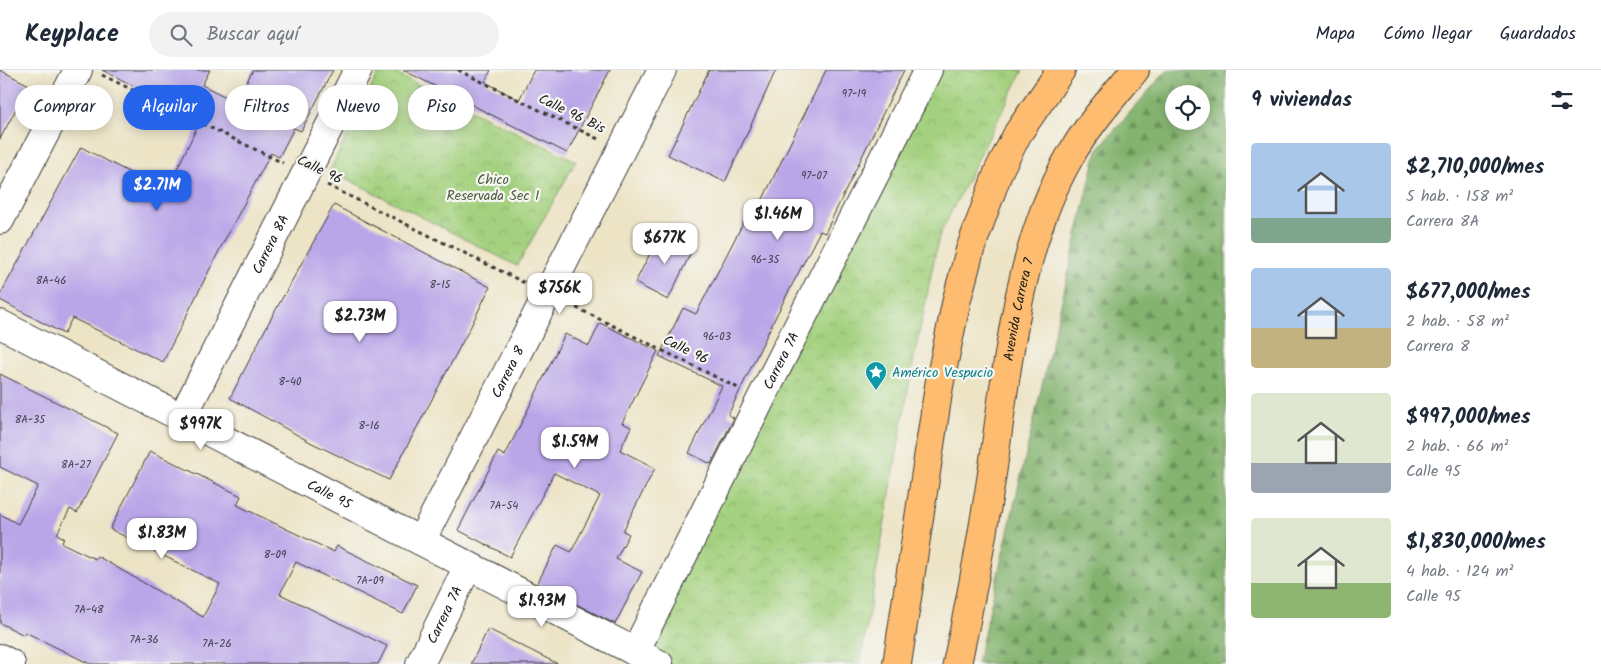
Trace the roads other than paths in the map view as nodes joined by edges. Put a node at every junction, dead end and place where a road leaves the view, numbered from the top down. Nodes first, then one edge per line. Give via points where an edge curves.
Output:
1 (358, 70) edge
2 (662, 70) edge
3 (928, 70) edge
4 (1061, 70) edge
5 (1135, 70) edge
6 (90, 72) edge
7 (0, 220) edge
8 (0, 324) edge
9 (182, 418) junction
10 (421, 541) junction
11 (468, 566) junction
12 (635, 652) junction
13 (0, 658) edge
14 (11, 664) edge
15 (420, 664) edge
16 (659, 664) edge
17 (897, 664) edge
18 (957, 664) edge

1 - 9 street, Carrera 8A
2 - 10 street, Carrera 8 via 621,150 539,290
3 - 12 street, Carrera 7A
4 - 17 main road via 1018,133 999,170 970,250 940,386
5 - 18 main road, Avenida Carrera 7 via 1070,157 1042,216 1019,300 982,543
6 - 7 street
8 - 9 street, Calle 95
9 - 10 street, Calle 95
10 - 11 street, Calle 95
11 - 12 street, Calle 95
11 - 15 street, Carrera 7A
12 - 16 street, Calle 95
13 - 14 street

